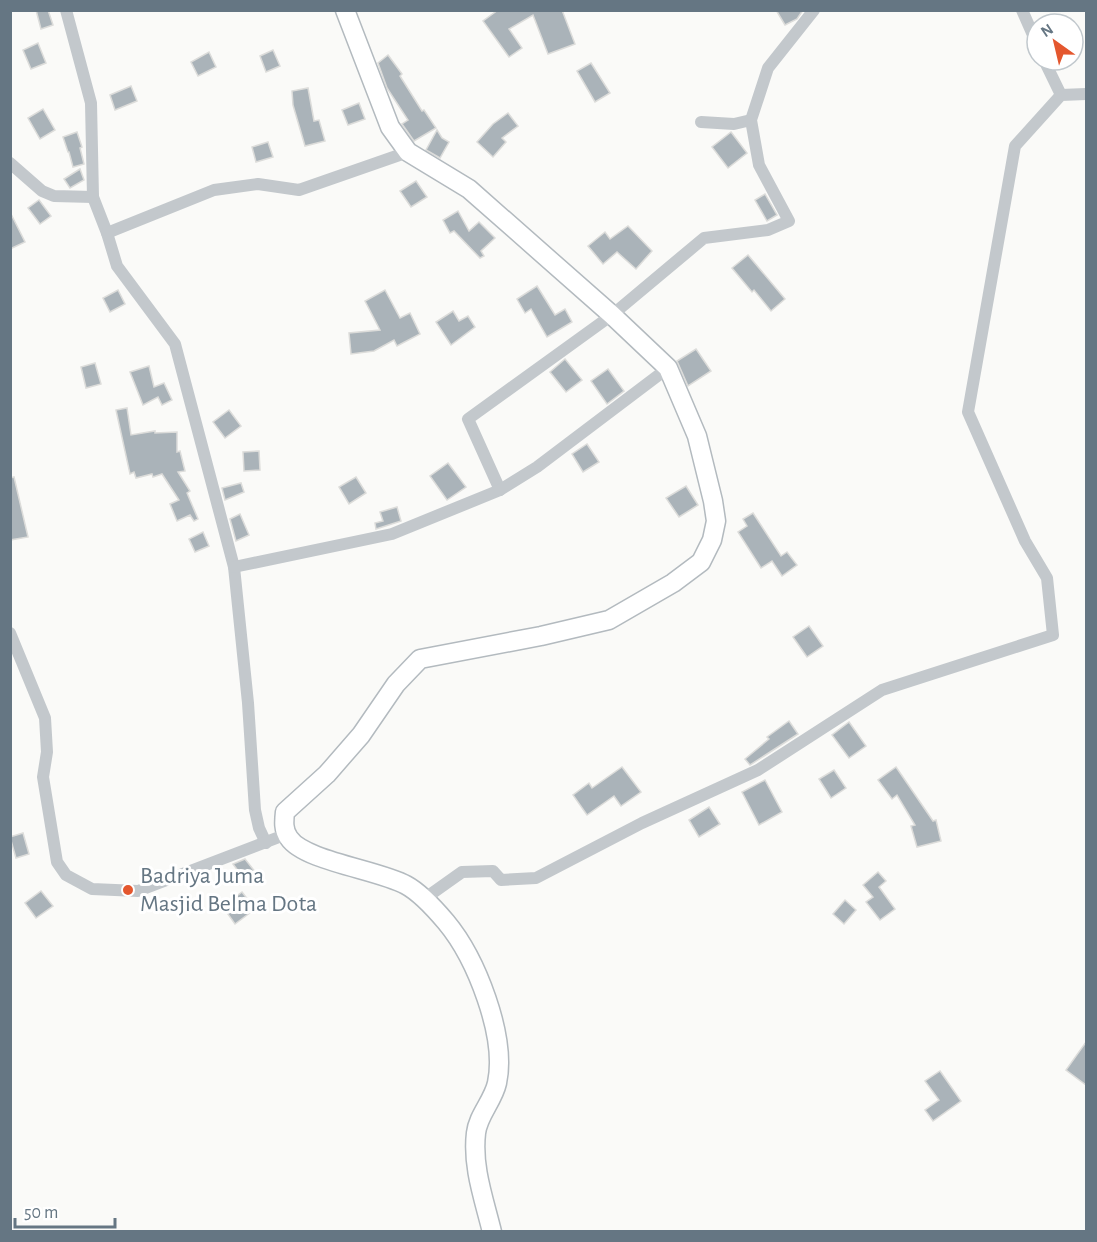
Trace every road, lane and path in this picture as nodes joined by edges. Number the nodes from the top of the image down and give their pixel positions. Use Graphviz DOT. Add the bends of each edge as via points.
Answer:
graph roads {
  1 [pos="66,10"];
  2 [pos="345,10"];
  3 [pos="814,10"];
  4 [pos="1050,72"];
  5 [pos="1086,94"];
  6 [pos="1061,95"];
  7 [pos="751,120"];
  8 [pos="701,122"];
  9 [pos="408,152"];
  10 [pos="10,163"];
  11 [pos="93,197"];
  12 [pos="107,232"];
  13 [pos="612,315"];
  14 [pos="668,368"];
  15 [pos="500,490"];
  16 [pos="234,567"];
  17 [pos="10,633"];
  18 [pos="287,834"];
  19 [pos="266,843"];
  20 [pos="424,899"];
  21 [pos="492,1232"];
  1 -- 11 [label="street" via="92,103"];
  2 -- 9 [label="main road" via="390,127"];
  3 -- 7 [label="street" via="768,68"];
  4 -- 6 [label="street"];
  5 -- 6 [label="street"];
  6 -- 20 [label="street" via="1015,146 968,412 1025,541 1047,578 1053,635 882,690 758,770 536,878 501,879 493,871 462,872"];
  7 -- 8 [label="street"];
  7 -- 13 [label="street" via="759,165 789,221 768,230 704,238"];
  9 -- 12 [label="street" via="299,190 258,184 214,190"];
  9 -- 13 [label="main road" via="470,189"];
  10 -- 11 [label="street" via="42,191 54,196"];
  11 -- 12 [label="street"];
  12 -- 16 [label="street" via="117,266 175,344"];
  13 -- 14 [label="main road"];
  13 -- 15 [label="street" via="468,419"];
  14 -- 15 [label="street" via="537,467"];
  14 -- 18 [label="main road" via="697,436 713,501 716,521 701,562 609,620 420,659 396,684 362,735 285,812"];
  15 -- 16 [label="street" via="392,534"];
  16 -- 19 [label="street" via="255,810"];
  17 -- 19 [label="street" via="45,718 47,752 43,777 57,861 66,875 92,889 138,891"];
  18 -- 19 [label="street"];
  18 -- 20 [label="main road" via="305,852 406,885"];
  20 -- 21 [label="main road" via="447,923 470,959 494,1019 500,1067 496,1087 476,1132 475,1162"];
}
